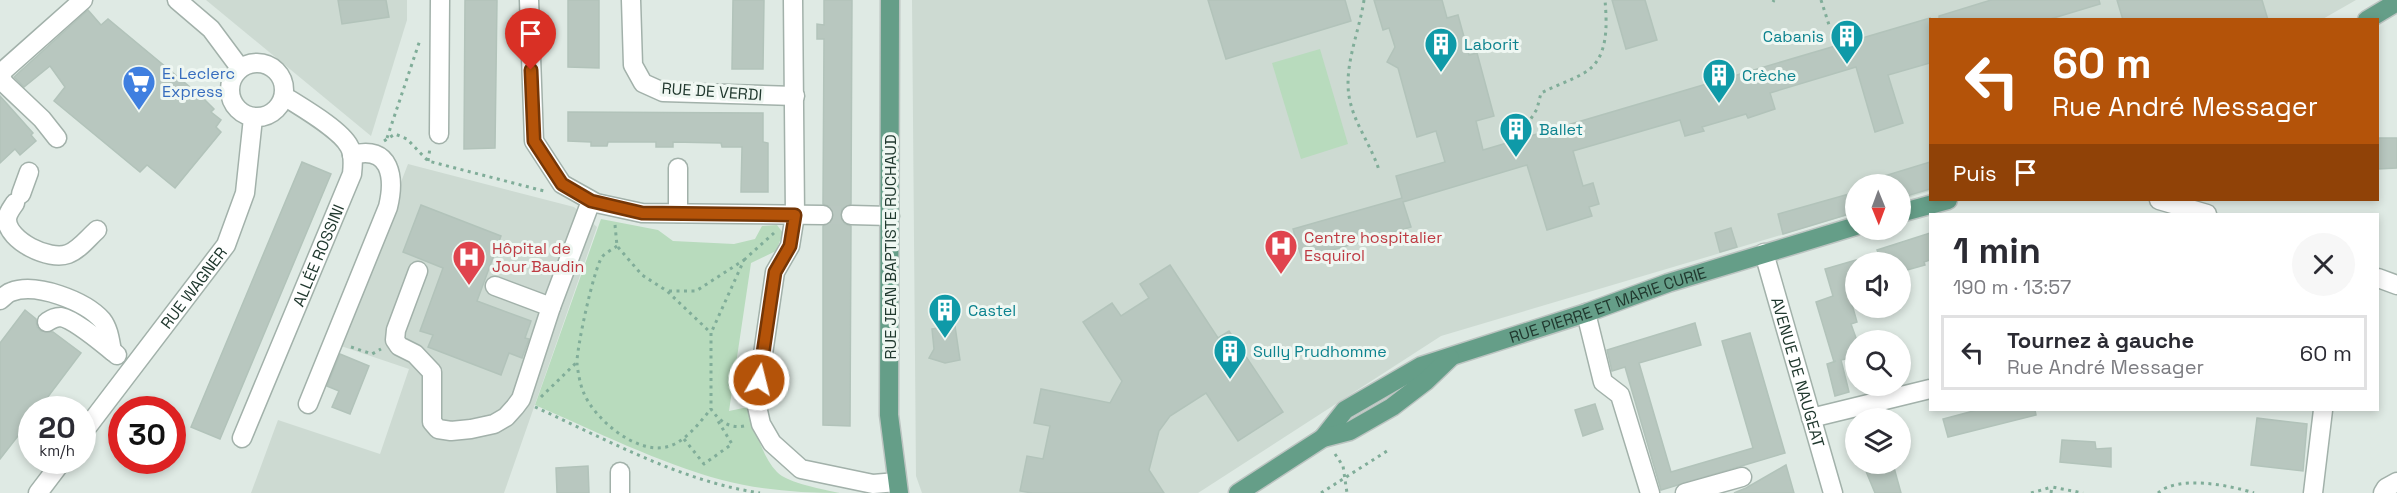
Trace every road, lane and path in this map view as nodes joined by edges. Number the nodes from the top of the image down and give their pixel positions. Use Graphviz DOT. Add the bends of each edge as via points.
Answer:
graph roads {
  1 [pos="83,0"];
  2 [pos="177,0"];
  3 [pos="440,0"];
  4 [pos="529,0"];
  5 [pos="631,0"];
  6 [pos="793,0"];
  7 [pos="890,0"];
  8 [pos="1364,0"];
  9 [pos="1605,0"];
  10 [pos="1821,0"];
  11 [pos="2397,2"];
  12 [pos="2370,18"];
  13 [pos="1830,28"];
  14 [pos="421,38"];
  15 [pos="240,68"];
  16 [pos="284,96"];
  17 [pos="795,96"];
  18 [pos="252,118"];
  19 [pos="1527,125"];
  20 [pos="439,134"];
  21 [pos="57,138"];
  22 [pos="387,138"];
  23 [pos="373,153"];
  24 [pos="352,155"];
  25 [pos="678,168"];
  26 [pos="1379,170"];
  27 [pos="29,172"];
  28 [pos="562,184"];
  29 [pos="591,201"];
  30 [pos="1944,201"];
  31 [pos="2162,201"];
  32 [pos="2195,201"];
  33 [pos="614,208"];
  34 [pos="1911,210"];
  35 [pos="678,213"];
  36 [pos="2204,213"];
  37 [pos="2218,213"];
  38 [pos="795,215"];
  39 [pos="823,215"];
  40 [pos="851,215"];
  41 [pos="890,216"];
  42 [pos="1845,229"];
  43 [pos="97,230"];
  44 [pos="617,246"];
  45 [pos="1764,253"];
  46 [pos="744,260"];
  47 [pos="418,271"];
  48 [pos="2379,279"];
  49 [pos="2397,285"];
  50 [pos="495,286"];
  51 [pos="667,291"];
  52 [pos="0,300"];
  53 [pos="551,307"];
  54 [pos="1586,313"];
  55 [pos="47,322"];
  56 [pos="711,333"];
  57 [pos="395,340"];
  58 [pos="334,341"];
  59 [pos="112,351"];
  60 [pos="133,368"];
  61 [pos="1929,389"];
  62 [pos="521,399"];
  63 [pos="308,404"];
  64 [pos="711,409"];
  65 [pos="2323,411"];
  66 [pos="96,416"];
  67 [pos="1811,418"];
  68 [pos="717,419"];
  69 [pos="761,424"];
  70 [pos="242,438"];
  71 [pos="1323,438"];
  72 [pos="684,439"];
  73 [pos="1387,451"];
  74 [pos="620,472"];
  75 [pos="52,474"];
  76 [pos="1743,477"];
  77 [pos="1345,478"];
  78 [pos="2397,482"];
  79 [pos="2052,487"];
  80 [pos="898,488"];
  81 [pos="38,493"];
  82 [pos="620,493"];
  83 [pos="760,493"];
  84 [pos="1238,493"];
  85 [pos="1321,493"];
  86 [pos="1347,493"];
  87 [pos="1650,493"];
  88 [pos="1684,493"];
  89 [pos="1833,493"];
  90 [pos="2031,493"];
  91 [pos="2051,493"];
  92 [pos="2084,493"];
  93 [pos="2158,493"];
  94 [pos="2254,493"];
  95 [pos="2313,493"];
  96 [pos="2383,493"];
  1 -- 21 [label="street" via="1,76"];
  2 -- 15 [label="street" via="211,28"];
  3 -- 20 [label="street"];
  4 -- 28 [label="street" via="534,141"];
  5 -- 17 [label="street, RUE DE VERDI" via="633,65 643,83 663,92"];
  6 -- 17 [label="street"];
  7 -- 41 [label="main road, RUE JEAN BAPTISTE RUCHAUD"];
  8 -- 26 [label="path" via="1347,84 1351,107"];
  9 -- 19 [label="path" via="1602,54 1585,72 1541,93 1538,109"];
  10 -- 13 [label="path"];
  11 -- 12 [label="main road"];
  14 -- 22 [label="path"];
  15 -- 16 [label="street" via="258,62 276,70"];
  15 -- 18 [label="street" via="229,92 236,109"];
  16 -- 18 [label="street" via="269,115"];
  16 -- 24 [label="street" via="344,139"];
  17 -- 38 [label="street"];
  18 -- 60 [label="street, RUE WAGNER" via="245,193 225,245"];
  22 -- 23 [label="path"];
  22 -- 28 [label="path" via="395,134 406,139 428,161 547,191"];
  23 -- 24 [label="street"];
  23 -- 58 [label="street" via="389,168 392,192"];
  24 -- 70 [label="street, ALLÉE ROSSINI" via="352,174"];
  25 -- 35 [label="street"];
  27 -- 43 [label="street" via="7,220 19,240 50,255 67,255"];
  28 -- 29 [label="street"];
  29 -- 33 [label="street"];
  29 -- 53 [label="street"];
  30 -- 34 [label="main road"];
  31 -- 36 [label="street"];
  32 -- 37 [label="street"];
  33 -- 35 [label="street"];
  33 -- 44 [label="path"];
  35 -- 38 [label="street"];
  38 -- 39 [label="street"];
  38 -- 46 [label="path"];
  38 -- 69 [label="street" via="790,246 775,272 756,402"];
  40 -- 41 [label="street"];
  41 -- 80 [label="main road, RUE JEAN BAPTISTE RUCHAUD" via="889,415"];
  42 -- 45 [label="main road, RUE PIERRE ET MARIE CURIE"];
  44 -- 51 [label="path" via="642,275"];
  44 -- 72 [label="path" via="602,257 591,284 577,362 583,391 596,414 610,428 632,440 654,448"];
  45 -- 54 [label="main road, RUE PIERRE ET MARIE CURIE"];
  45 -- 67 [label="street, AVENUE DE NAUGEAT"];
  46 -- 51 [label="path" via="696,291"];
  46 -- 56 [label="path"];
  47 -- 57 [label="street"];
  48 -- 49 [label="street"];
  50 -- 53 [label="street"];
  51 -- 56 [label="path"];
  52 -- 59 [label="street" via="11,292 29,289 77,302 103,321"];
  53 -- 62 [label="street"];
  54 -- 71 [label="main road, RUE PIERRE ET MARIE CURIE" via="1450,358 1392,407 1350,431"];
  54 -- 87 [label="street" via="1603,382 1620,395"];
  55 -- 59 [label="street" via="61,317 71,321"];
  56 -- 64 [label="path"];
  57 -- 58 [label="path" via="372,354"];
  57 -- 62 [label="street" via="432,372 430,414 438,429 451,431 494,424 506,417"];
  58 -- 63 [label="street"];
  59 -- 60 [label="street"];
  60 -- 66 [label="street, RUE WAGNER"];
  61 -- 67 [label="street"];
  62 -- 83 [label="path" via="667,468"];
  64 -- 68 [label="path"];
  64 -- 72 [label="path"];
  65 -- 95 [label="street"];
  67 -- 89 [label="street, AVENUE DE NAUGEAT"];
  68 -- 69 [label="path" via="736,428"];
  68 -- 72 [label="path" via="732,444 704,464"];
  69 -- 80 [label="street" via="772,443 801,469"];
  71 -- 77 [label="path" via="1343,466"];
  71 -- 84 [label="main road, RUE PIERRE ET MARIE CURIE"];
  73 -- 77 [label="path"];
  74 -- 82 [label="street"];
  75 -- 81 [label="street"];
  76 -- 88 [label="street"];
  77 -- 85 [label="path"];
  77 -- 86 [label="path"];
  78 -- 96 [label="street"];
  79 -- 90 [label="path"];
  79 -- 91 [label="path"];
  79 -- 92 [label="path"];
  93 -- 94 [label="path" via="2184,482"];
}
